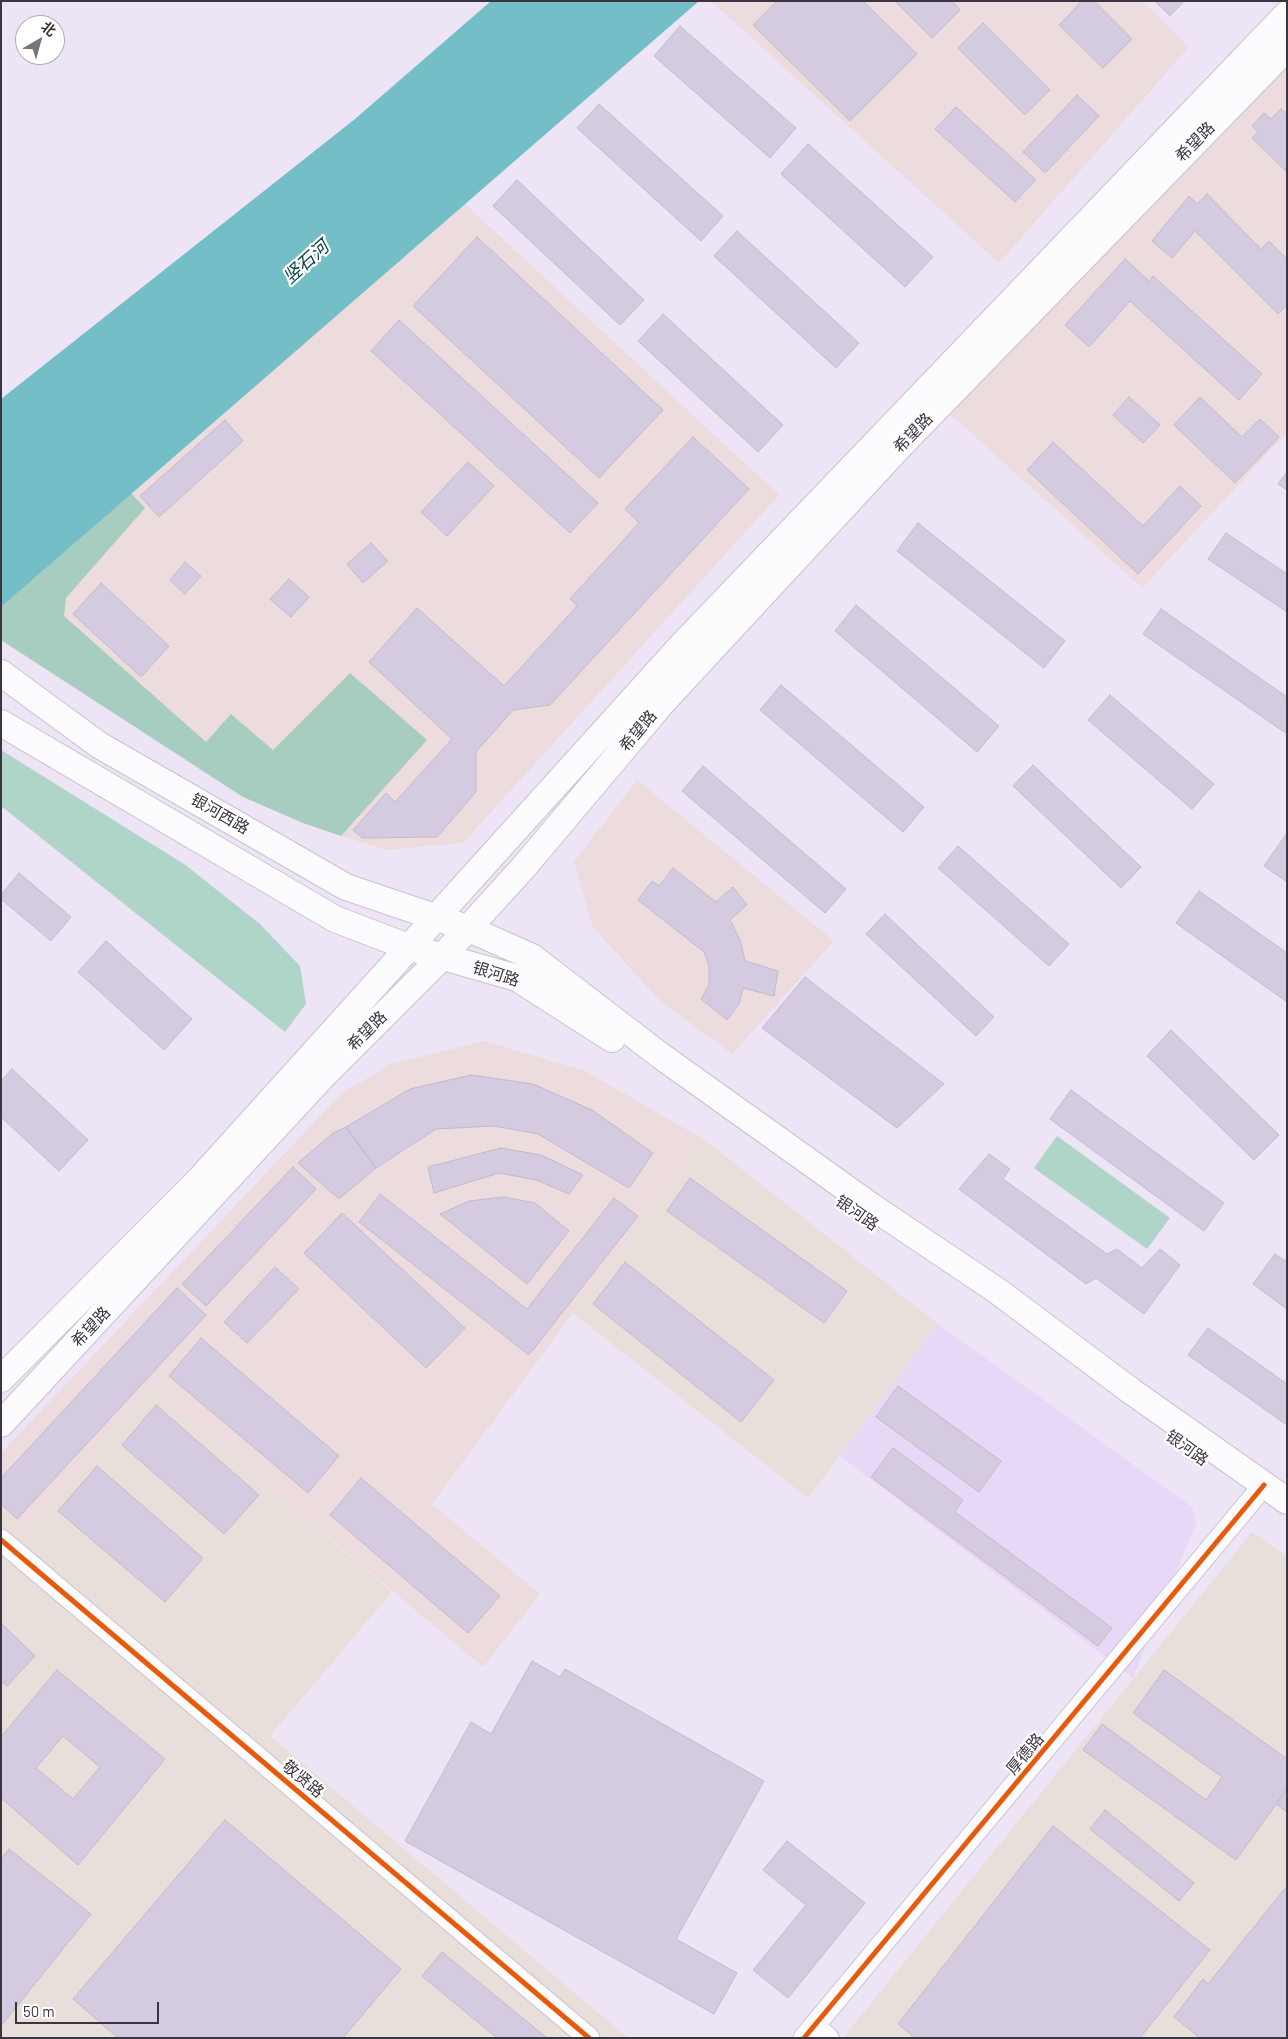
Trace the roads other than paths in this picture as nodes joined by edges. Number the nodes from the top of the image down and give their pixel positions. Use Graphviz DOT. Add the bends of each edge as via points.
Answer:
graph roads {
  1 [pos="1287,14"];
  2 [pos="1287,48"];
  3 [pos="9,678"];
  4 [pos="1,723"];
  5 [pos="436,919"];
  6 [pos="467,928"];
  7 [pos="408,947"];
  8 [pos="442,957"];
  9 [pos="1,1379"];
  10 [pos="1,1424"];
  11 [pos="1259,1491"];
  12 [pos="1287,1501"];
  13 [pos="1287,1519"];
  14 [pos="1,1540"];
  15 [pos="815,2034"];
  16 [pos="589,2038"];
  1 -- 5 [label="main road, 希望路" via="683,644"];
  2 -- 6 [label="main road, 希望路" via="901,445 662,702 523,868"];
  3 -- 5 [label="main road, 银河西路" via="99,745 346,887"];
  4 -- 7 [label="main road, 银河西路" via="335,919"];
  5 -- 6 [label="main road, 银河路"];
  5 -- 7 [label="main road, 希望路"];
  6 -- 8 [label="main road, 希望路"];
  6 -- 11 [label="main road, 银河路" via="532,957 661,1056 871,1206 999,1292"];
  7 -- 8 [label="main road, 银河路"];
  7 -- 9 [label="main road, 希望路" via="200,1179"];
  8 -- 10 [label="main road, 希望路" via="323,1076"];
  8 -- 11 [label="main road, 银河路" via="517,978 587,1022"];
  11 -- 12 [label="main road, 银河路"];
  11 -- 13 [label="main road, 银河路"];
  11 -- 15 [label="street, 厚德路"];
  14 -- 16 [label="street, 敬贤路"];
}
